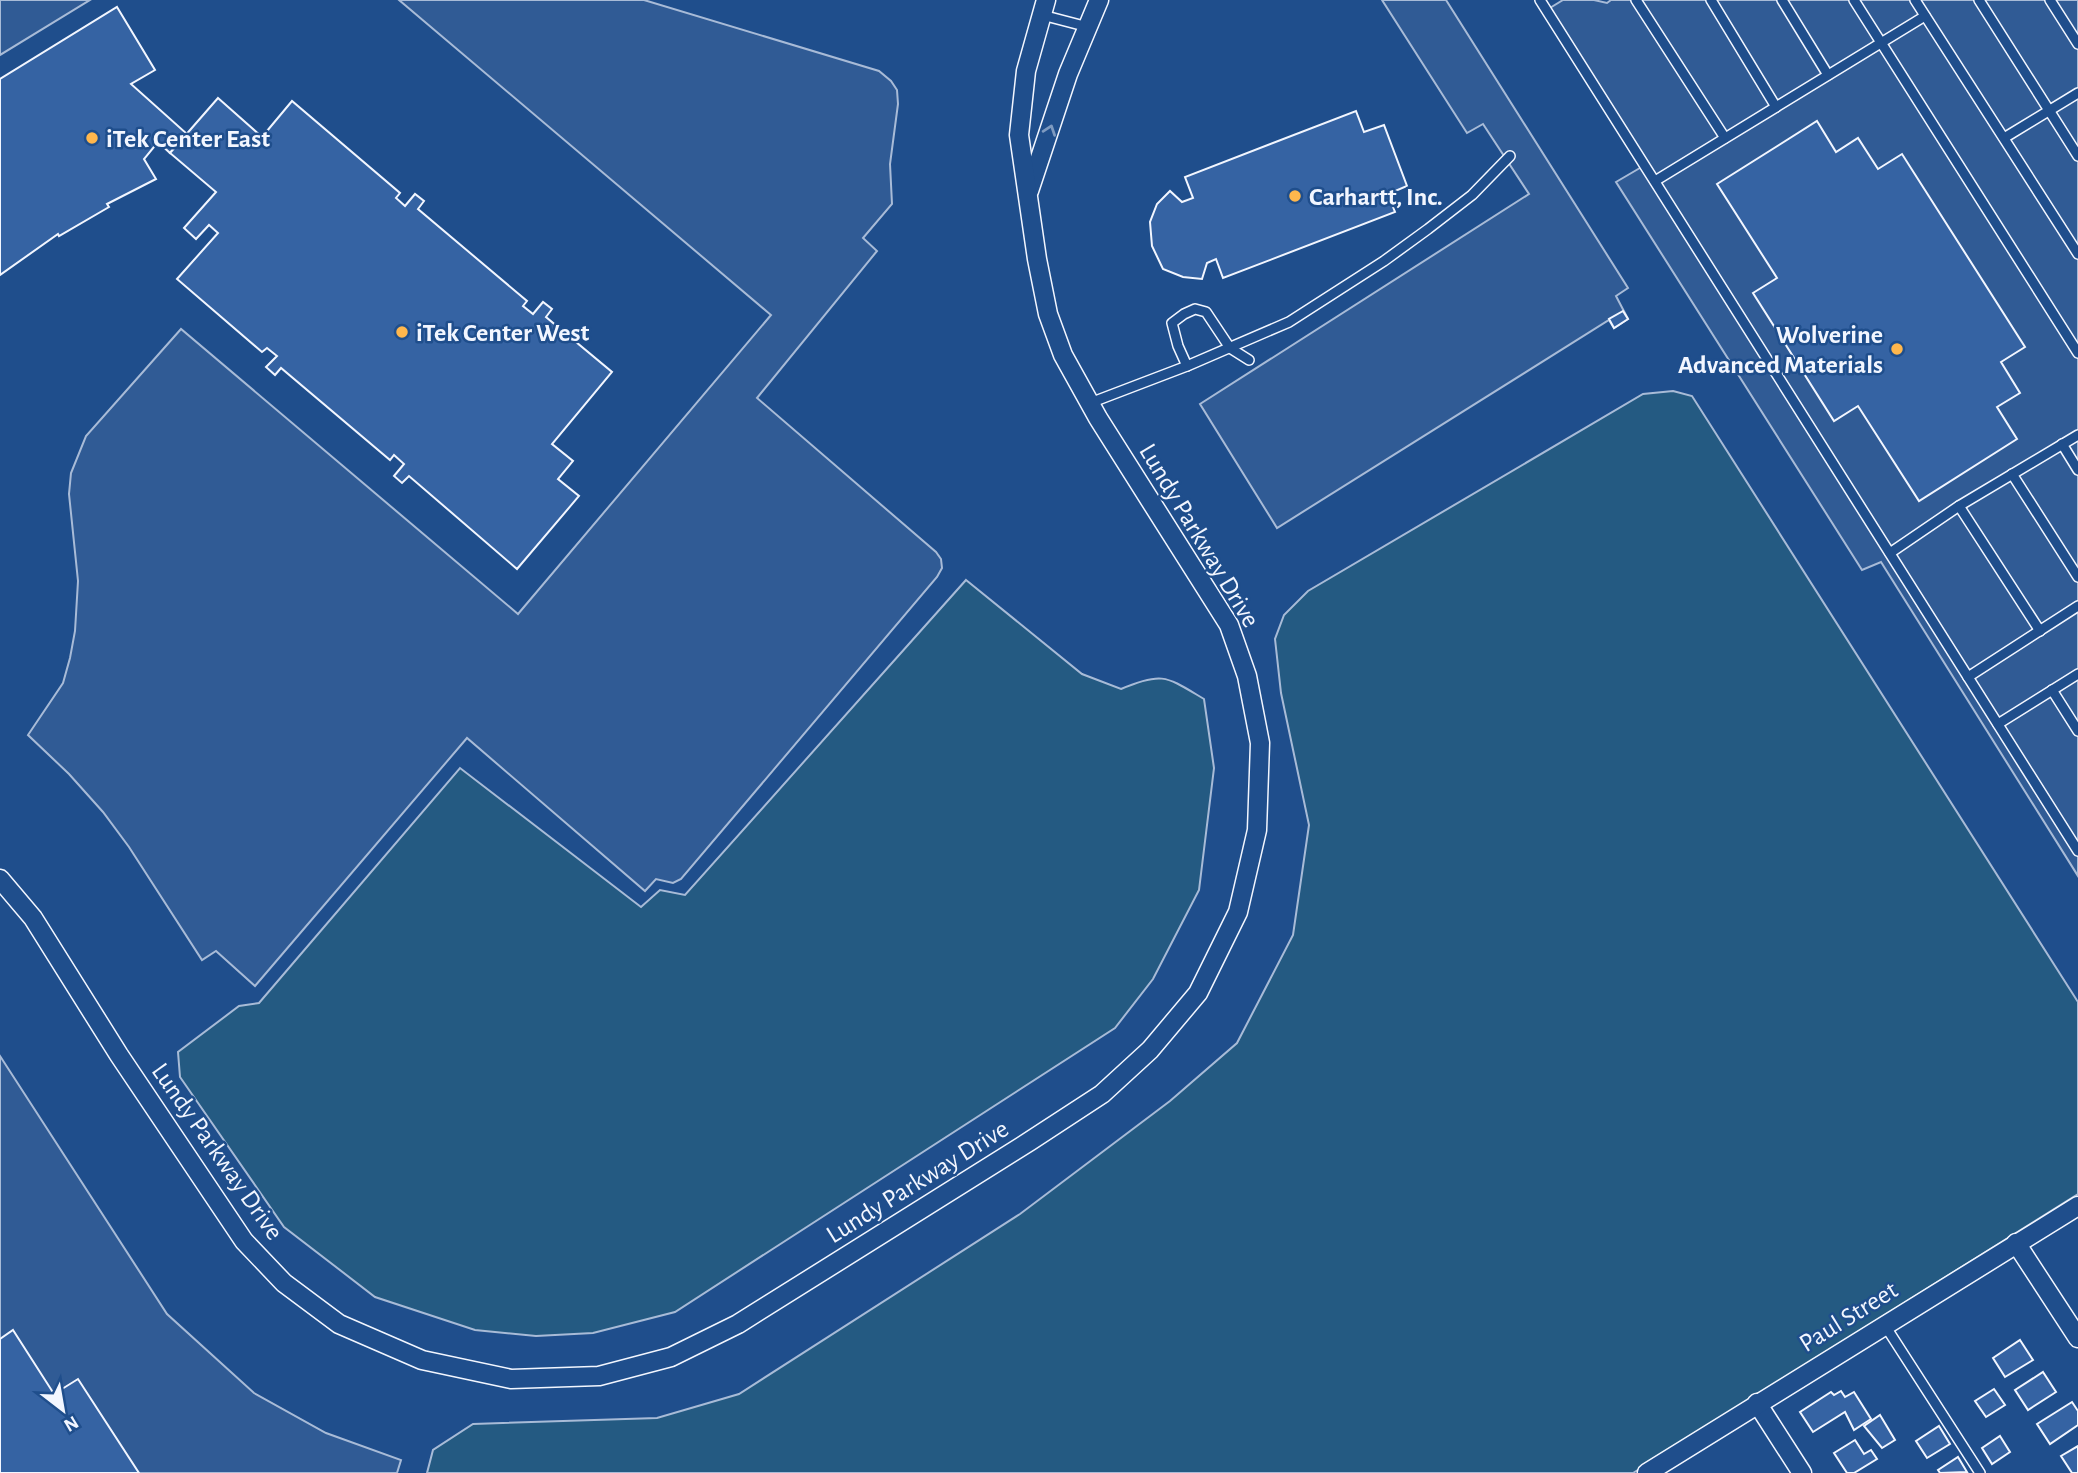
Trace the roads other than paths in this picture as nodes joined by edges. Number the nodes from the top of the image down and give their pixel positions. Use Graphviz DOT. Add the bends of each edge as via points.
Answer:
graph roads {
  1 [pos="1099,0"];
  2 [pos="1540,0"];
  3 [pos="1636,0"];
  4 [pos="1710,0"];
  5 [pos="1782,0"];
  6 [pos="1854,0"];
  7 [pos="1915,0"];
  8 [pos="1979,0"];
  9 [pos="2050,0"];
  10 [pos="1044,7"];
  11 [pos="1925,16"];
  12 [pos="1088,27"];
  13 [pos="1881,43"];
  14 [pos="2078,44"];
  15 [pos="1828,75"];
  16 [pos="2078,93"];
  17 [pos="1776,107"];
  18 [pos="2049,111"];
  19 [pos="1726,138"];
  20 [pos="2004,138"];
  21 [pos="1510,156"];
  22 [pos="2078,156"];
  23 [pos="1655,181"];
  24 [pos="1028,194"];
  25 [pos="2078,254"];
  26 [pos="1230,348"];
  27 [pos="2078,353"];
  28 [pos="1249,360"];
  29 [pos="1187,366"];
  30 [pos="1090,403"];
  31 [pos="2078,435"];
  32 [pos="2062,444"];
  33 [pos="2078,470"];
  34 [pos="2012,474"];
  35 [pos="1959,506"];
  36 [pos="1890,553"];
  37 [pos="2078,577"];
  38 [pos="2078,607"];
  39 [pos="2040,631"];
  40 [pos="2078,674"];
  41 [pos="1968,677"];
  42 [pos="2052,690"];
  43 [pos="1998,724"];
  44 [pos="2078,731"];
  45 [pos="2078,851"];
  46 [pos="0,879"];
  47 [pos="2078,1206"];
  48 [pos="2016,1243"];
  49 [pos="1885,1324"];
  50 [pos="2078,1338"];
  51 [pos="1758,1403"];
  52 [pos="1647,1473"];
  53 [pos="1802,1473"];
  54 [pos="1980,1473"];
  1 -- 12 [label="street, Lundy Parkway Drive"];
  2 -- 23 [label="lane"];
  3 -- 19 [label="lane"];
  4 -- 17 [label="lane"];
  5 -- 15 [label="lane"];
  6 -- 13 [label="lane"];
  7 -- 11 [label="lane"];
  8 -- 18 [label="lane"];
  9 -- 14 [label="lane"];
  10 -- 12 [label="lane"];
  10 -- 24 [label="street, Lundy Parkway Drive" via="1026,71 1019,135"];
  11 -- 13 [label="lane"];
  11 -- 20 [label="lane"];
  24 -- 12 [label="street, Lundy Parkway Drive, one-way"];
  13 -- 15 [label="lane"];
  13 -- 27 [label="lane"];
  15 -- 17 [label="lane"];
  16 -- 18 [label="lane"];
  17 -- 19 [label="lane"];
  18 -- 20 [label="lane"];
  18 -- 22 [label="lane"];
  19 -- 23 [label="lane"];
  20 -- 25 [label="lane"];
  21 -- 26 [label="lane" via="1472,195 1384,261 1289,321"];
  23 -- 36 [label="lane"];
  24 -- 30 [label="street, Lundy Parkway Drive" via="1048,314 1063,355"];
  26 -- 28 [label="lane"];
  26 -- 29 [label="lane"];
  26 -- 29 [label="lane" via="1206,312 1195,309 1172,323"];
  29 -- 30 [label="lane"];
  30 -- 46 [label="street, Lundy Parkway Drive" via="1229,625 1247,676 1260,743 1257,830 1238,912 1198,993 1150,1050 1102,1094 738,1324 671,1357 599,1376 511,1379 422,1360 339,1324 284,1283 244,1241 33,918"];
  31 -- 32 [label="lane"];
  32 -- 33 [label="lane"];
  32 -- 34 [label="lane"];
  34 -- 35 [label="lane"];
  34 -- 37 [label="lane"];
  35 -- 36 [label="lane"];
  35 -- 39 [label="lane"];
  36 -- 41 [label="lane"];
  38 -- 39 [label="lane"];
  39 -- 41 [label="lane"];
  40 -- 42 [label="lane"];
  41 -- 43 [label="lane"];
  42 -- 43 [label="lane"];
  42 -- 44 [label="lane"];
  43 -- 45 [label="lane"];
  47 -- 48 [label="street, Paul Street"];
  48 -- 49 [label="street, Paul Street"];
  48 -- 50 [label="street"];
  49 -- 51 [label="street, Paul Street"];
  49 -- 54 [label="lane"];
  51 -- 52 [label="street, Paul Street"];
  51 -- 53 [label="street"];
}
